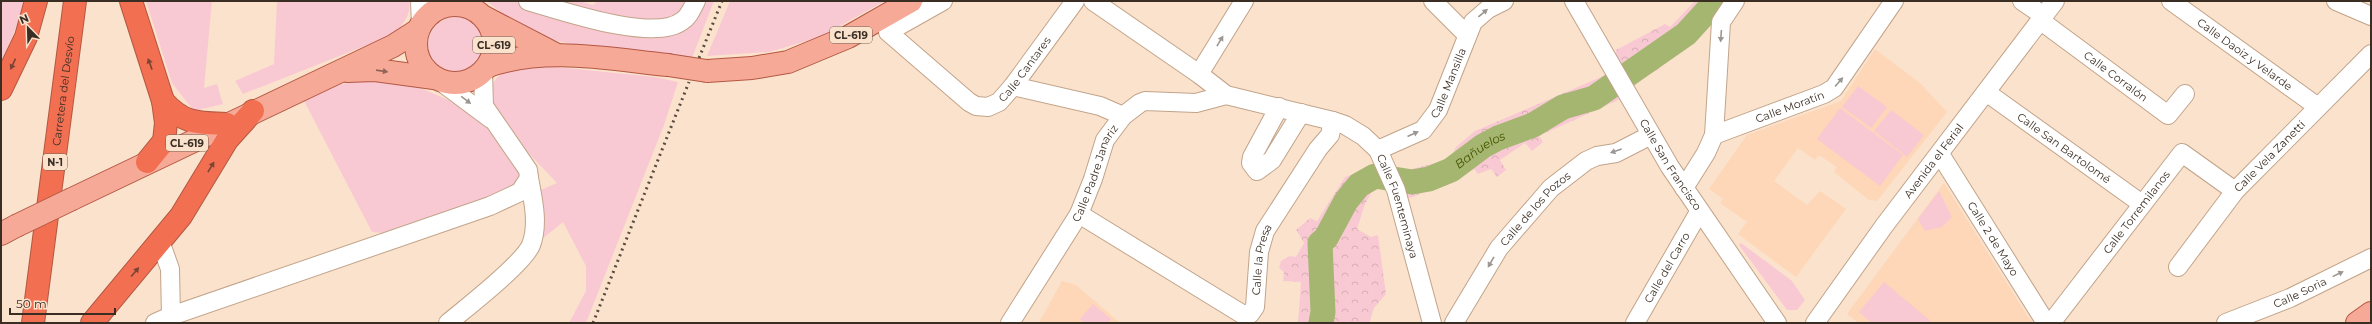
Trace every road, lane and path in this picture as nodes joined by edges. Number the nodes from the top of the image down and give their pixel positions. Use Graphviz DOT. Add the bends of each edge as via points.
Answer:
graph roads {
  1 [pos="36,1"];
  2 [pos="75,1"];
  3 [pos="131,1"];
  4 [pos="420,1"];
  5 [pos="528,1"];
  6 [pos="696,1"];
  7 [pos="911,1"];
  8 [pos="943,1"];
  9 [pos="1075,1"];
  10 [pos="1093,1"];
  11 [pos="1244,1"];
  12 [pos="1433,1"];
  13 [pos="1504,1"];
  14 [pos="1574,1"];
  15 [pos="1735,1"];
  16 [pos="1894,1"];
  17 [pos="2022,1"];
  18 [pos="2055,1"];
  19 [pos="2171,1"];
  20 [pos="2336,1"];
  21 [pos="450,3"];
  22 [pos="2371,16"];
  23 [pos="484,17"];
  24 [pos="2042,18"];
  25 [pos="420,28"];
  26 [pos="1467,35"];
  27 [pos="555,54"];
  28 [pos="2371,54"];
  29 [pos="486,69"];
  30 [pos="1199,74"];
  31 [pos="330,75"];
  32 [pos="437,80"];
  33 [pos="1013,86"];
  34 [pos="1,90"];
  35 [pos="1986,92"];
  36 [pos="2185,94"];
  37 [pos="1226,95"];
  38 [pos="163,101"];
  39 [pos="1279,107"];
  40 [pos="2318,107"];
  41 [pos="253,111"];
  42 [pos="1301,113"];
  43 [pos="1123,116"];
  44 [pos="492,120"];
  45 [pos="1333,121"];
  46 [pos="227,124"];
  47 [pos="1651,135"];
  48 [pos="1714,135"];
  49 [pos="1378,150"];
  50 [pos="1940,154"];
  51 [pos="147,162"];
  52 [pos="529,178"];
  53 [pos="1684,188"];
  54 [pos="2235,191"];
  55 [pos="2142,204"];
  56 [pos="1699,212"];
  57 [pos="1078,214"];
  58 [pos="9,230"];
  59 [pos="160,241"];
  60 [pos="2371,258"];
  61 [pos="2178,267"];
  62 [pos="2371,313"];
  63 [pos="163,319"];
  64 [pos="33,323"];
  65 [pos="92,323"];
  66 [pos="448,323"];
  67 [pos="1010,323"];
  68 [pos="1432,323"];
  69 [pos="1454,323"];
  70 [pos="1635,323"];
  71 [pos="1777,323"];
  72 [pos="1815,323"];
  73 [pos="2046,323"];
  74 [pos="2051,323"];
  75 [pos="2226,323"];
  76 [pos="2357,323"];
  1 -- 34 [label="highway, one-way" via="26,36"];
  2 -- 64 [label="highway, Carretera del Desvío / N-1"];
  38 -- 3 [label="highway, one-way"];
  4 -- 25 [label="street"];
  5 -- 6 [label="street" via="619,26 662,28 682,22"];
  7 -- 27 [label="main road, CL-619, bridge" via="848,37 788,62 752,68 707,71"];
  8 -- 33 [label="street, Calle Cantares" via="888,32 976,106 988,107 999,102"];
  9 -- 33 [label="street, Calle Cantares"];
  10 -- 30 [label="street, Calle Fuenteminaya"];
  30 -- 11 [label="street, one-way"];
  12 -- 26 [label="street"];
  26 -- 13 [label="street, Calle Mansilla, one-way" via="1473,22 1488,9"];
  14 -- 47 [label="street, Calle San Francisco"];
  15 -- 48 [label="street, one-way" via="1722,22"];
  48 -- 16 [label="street, Calle Moratín, one-way" via="1834,88"];
  17 -- 24 [label="street"];
  18 -- 24 [label="street, Avenida el Ferial"];
  19 -- 40 [label="street, Calle Daoiz y Velarde"];
  20 -- 22 [label="street"];
  21 -- 23 [label="main road, CL-619" via="475,10"];
  21 -- 25 [label="main road, CL-619" via="433,12"];
  23 -- 27 [label="main road, CL-619"];
  23 -- 29 [label="main road, CL-619" via="495,40 494,54"];
  24 -- 35 [label="street, Avenida el Ferial"];
  24 -- 36 [label="street, Calle Corralón" via="2168,116"];
  25 -- 31 [label="main road, CL-619" via="393,46"];
  25 -- 32 [label="main road" via="416,40 418,57 426,71"];
  49 -- 26 [label="street, Calle Mansilla, one-way" via="1423,130 1438,110"];
  27 -- 29 [label="main road, CL-619" via="522,57"];
  28 -- 40 [label="street, Calle Vela Zanetti"];
  29 -- 32 [label="main road, CL-619" via="474,79 463,83 452,84"];
  29 -- 44 [label="street" via="484,106"];
  30 -- 37 [label="street, Calle Fuenteminaya"];
  31 -- 32 [label="main road, CL-619, one-way" via="355,70 375,70"];
  31 -- 41 [label="main road, CL-619"];
  32 -- 44 [label="street, one-way"];
  33 -- 43 [label="street" via="1100,106"];
  35 -- 50 [label="street, Avenida el Ferial"];
  35 -- 55 [label="street, Calle San Bartolomé"];
  37 -- 39 [label="street, Calle Fuenteminaya"];
  37 -- 43 [label="street, Calle Padre Janariz" via="1196,103 1145,101"];
  38 -- 46 [label="highway" via="173,112 193,123"];
  38 -- 51 [label="highway" via="166,123 164,141"];
  39 -- 42 [label="street, Calle Fuenteminaya"];
  39 -- 42 [label="street" via="1252,157 1251,163 1257,171 1272,160"];
  40 -- 54 [label="street, Calle Vela Zanetti"];
  41 -- 46 [label="main road, CL-619"];
  59 -- 41 [label="highway, one-way" via="180,216 227,140"];
  42 -- 45 [label="street, Calle Fuenteminaya"];
  43 -- 57 [label="street, Calle Padre Janariz" via="1105,140 1093,179"];
  44 -- 52 [label="street" via="528,170"];
  45 -- 49 [label="street, Calle Fuenteminaya" via="1363,136"];
  45 -- 57 [label="street, Calle la Presa" via="1330,135 1265,230 1259,252 1255,307 1250,314 1242,314"];
  46 -- 51 [label="main road, CL-619"];
  47 -- 53 [label="street, Calle San Francisco"];
  47 -- 69 [label="street, Calle de los Pozos, one-way" via="1616,153 1586,161 1551,188 1499,248"];
  48 -- 53 [label="street"];
  49 -- 68 [label="street, Calle Fuenteminaya" via="1396,190"];
  50 -- 72 [label="street, Avenida el Ferial" via="1884,226"];
  50 -- 73 [label="street, Calle 2 de Mayo"];
  51 -- 58 [label="main road, CL-619, bridge"];
  52 -- 63 [label="street" via="520,192 490,206"];
  52 -- 66 [label="street" via="535,214 531,245 517,263"];
  53 -- 56 [label="street, Calle San Francisco"];
  54 -- 55 [label="street, Calle Torremilanos" via="2182,153"];
  54 -- 61 [label="street, Calle Vela Zanetti"];
  55 -- 74 [label="street, Calle Torremilanos"];
  56 -- 70 [label="street, Calle del Carro"];
  56 -- 71 [label="street, Calle San Francisco"];
  57 -- 67 [label="street, Calle Padre Janariz"];
  59 -- 63 [label="street" via="170,268"];
  65 -- 59 [label="highway, one-way"];
  75 -- 60 [label="street, Calle Soria, one-way" via="2290,298"];
  62 -- 76 [label="main road"];
}
